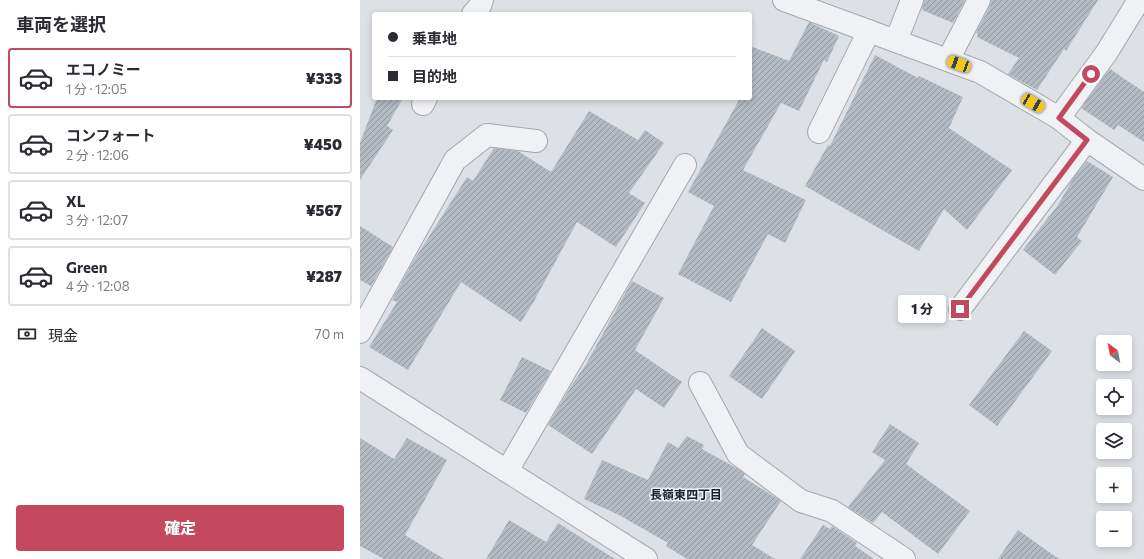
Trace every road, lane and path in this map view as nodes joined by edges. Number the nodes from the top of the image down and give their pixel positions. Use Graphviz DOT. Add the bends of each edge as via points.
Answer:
graph roads {
  1 [pos="482,0"];
  2 [pos="784,0"];
  3 [pos="912,0"];
  4 [pos="978,0"];
  5 [pos="1139,0"];
  6 [pos="475,12"];
  7 [pos="869,31"];
  8 [pos="896,41"];
  9 [pos="948,60"];
  10 [pos="1059,118"];
  11 [pos="818,132"];
  12 [pos="1087,140"];
  13 [pos="536,141"];
  14 [pos="685,165"];
  15 [pos="1144,179"];
  16 [pos="960,309"];
  17 [pos="360,332"];
  18 [pos="360,378"];
  19 [pos="700,383"];
  20 [pos="507,471"];
  21 [pos="646,559"];
  22 [pos="904,559"];
  1 -- 6 [label="street"];
  2 -- 7 [label="street"];
  3 -- 8 [label="street"];
  4 -- 9 [label="street"];
  5 -- 10 [label="street" via="1107,52"];
  7 -- 8 [label="street"];
  7 -- 11 [label="street"];
  8 -- 9 [label="street"];
  9 -- 10 [label="street" via="980,72"];
  10 -- 12 [label="street"];
  12 -- 15 [label="street"];
  12 -- 16 [label="street"];
  13 -- 17 [label="street" via="487,135 455,160"];
  14 -- 20 [label="street"];
  18 -- 20 [label="street"];
  19 -- 22 [label="street" via="738,454 801,501 832,511"];
  20 -- 21 [label="street"];
}
